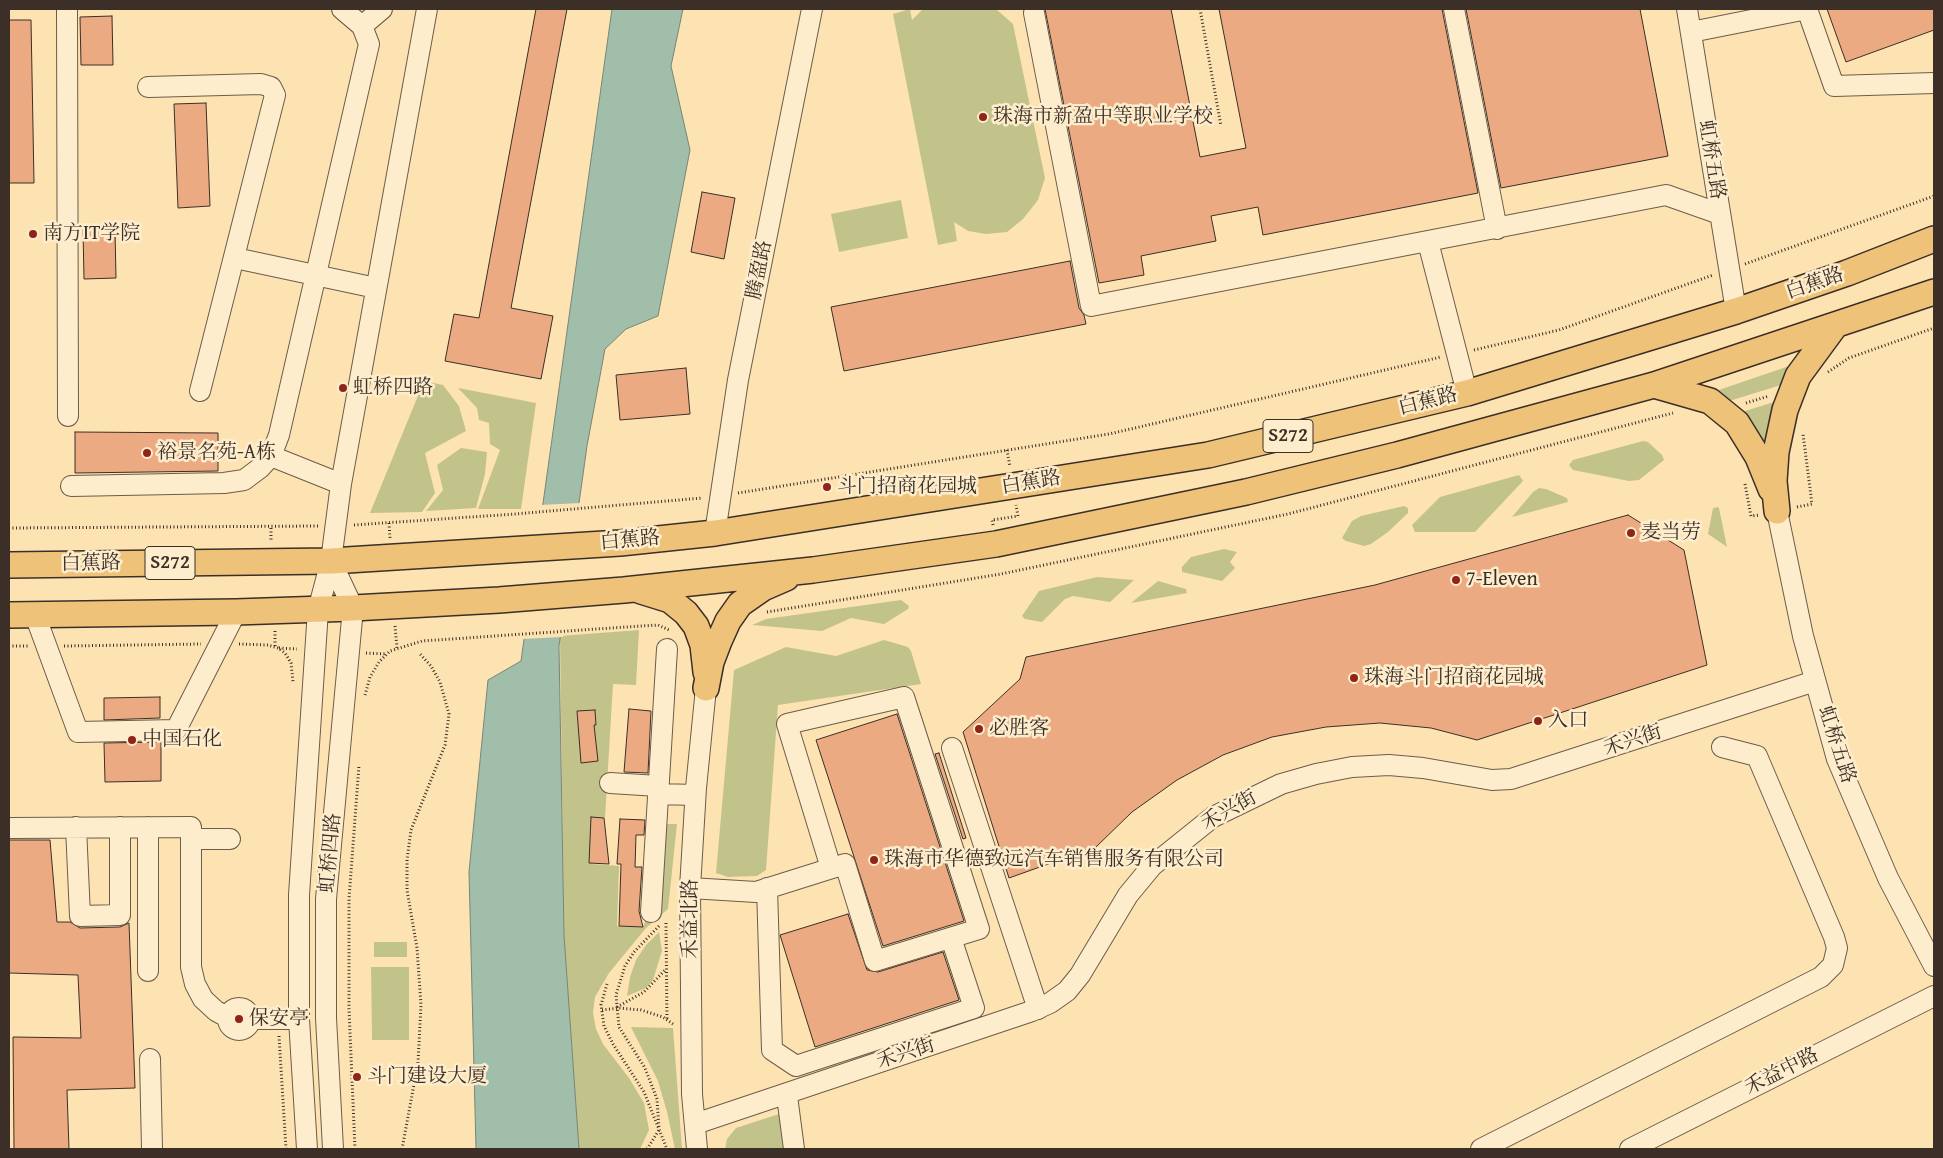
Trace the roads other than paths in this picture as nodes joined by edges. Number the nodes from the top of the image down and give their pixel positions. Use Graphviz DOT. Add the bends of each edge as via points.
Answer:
graph roads {
  1 [pos="67,9"];
  2 [pos="342,9"];
  3 [pos="382,9"];
  4 [pos="427,9"];
  5 [pos="812,9"];
  6 [pos="1454,9"];
  7 [pos="1687,9"];
  8 [pos="1807,9"];
  9 [pos="1034,13"];
  10 [pos="362,26"];
  11 [pos="1691,32"];
  12 [pos="1934,83"];
  13 [pos="148,87"];
  14 [pos="1720,214"];
  15 [pos="1496,229"];
  16 [pos="1934,239"];
  17 [pos="1428,242"];
  18 [pos="235,258"];
  19 [pos="316,276"];
  20 [pos="376,288"];
  21 [pos="1934,292"];
  22 [pos="1736,311"];
  23 [pos="1834,327"];
  24 [pos="1654,385"];
  25 [pos="200,391"];
  26 [pos="1467,393"];
  27 [pos="68,416"];
  28 [pos="271,456"];
  29 [pos="341,484"];
  30 [pos="71,486"];
  31 [pos="1777,511"];
  32 [pos="715,533"];
  33 [pos="331,561"];
  34 [pos="9,565"];
  35 [pos="813,570"];
  36 [pos="624,590"];
  37 [pos="353,608"];
  38 [pos="318,610"];
  39 [pos="236,612"];
  40 [pos="9,615"];
  41 [pos="35,615"];
  42 [pos="667,650"];
  43 [pos="1816,681"];
  44 [pos="706,688"];
  45 [pos="952,748"];
  46 [pos="1722,748"];
  47 [pos="610,783"];
  48 [pos="658,790"];
  49 [pos="695,795"];
  50 [pos="76,827"];
  51 [pos="120,827"];
  52 [pos="148,827"];
  53 [pos="9,828"];
  54 [pos="191,839"];
  55 [pos="230,839"];
  56 [pos="831,868"];
  57 [pos="690,888"];
  58 [pos="767,888"];
  59 [pos="658,919"];
  60 [pos="951,938"];
  61 [pos="1934,966"];
  62 [pos="148,971"];
  63 [pos="1934,996"];
  64 [pos="1038,1009"];
  65 [pos="298,1019"];
  66 [pos="150,1059"];
  67 [pos="787,1096"];
  68 [pos="695,1124"];
  69 [pos="152,1149"];
  70 [pos="307,1149"];
  71 [pos="333,1149"];
  72 [pos="697,1149"];
  73 [pos="794,1149"];
  74 [pos="1481,1149"];
  75 [pos="1630,1149"];
  1 -- 27 [label="street"];
  2 -- 10 [label="street"];
  3 -- 10 [label="street"];
  4 -- 20 [label="street, 虹桥四路"];
  5 -- 32 [label="street, 腾盈路" via="740,370"];
  6 -- 15 [label="street"];
  7 -- 11 [label="street, 虹桥五路"];
  8 -- 11 [label="street"];
  8 -- 12 [label="street" via="1834,86"];
  9 -- 17 [label="street" via="1091,306"];
  10 -- 19 [label="street" via="369,44"];
  11 -- 14 [label="street, 虹桥五路"];
  13 -- 18 [label="street" via="261,84 271,87 275,95"];
  14 -- 15 [label="street" via="1666,195"];
  14 -- 22 [label="street, 虹桥五路"];
  15 -- 17 [label="street"];
  16 -- 22 [label="main road, 白蕉路 / S272"];
  17 -- 26 [label="street"];
  18 -- 19 [label="street"];
  18 -- 25 [label="street"];
  19 -- 20 [label="street"];
  19 -- 28 [label="street" via="279,435"];
  20 -- 29 [label="street, 虹桥四路"];
  21 -- 23 [label="main road, S272"];
  22 -- 26 [label="main road, 白蕉路 / S272"];
  23 -- 24 [label="main road, S272"];
  23 -- 31 [label="main road" via="1802,370 1785,410 1776,452"];
  24 -- 31 [label="main road" via="1710,401 1737,423 1758,457"];
  24 -- 35 [label="main road, S272" via="1246,492 996,544"];
  26 -- 32 [label="main road, 白蕉路 / S272" via="1208,455"];
  28 -- 29 [label="street"];
  28 -- 30 [label="street" via="244,480"];
  29 -- 33 [label="street, 虹桥四路"];
  31 -- 43 [label="street, 虹桥五路" via="1803,636"];
  32 -- 33 [label="main road, 白蕉路 / S272" via="508,552"];
  33 -- 34 [label="main road, 白蕉路 / S272"];
  33 -- 37 [label="street"];
  33 -- 38 [label="street, 虹桥四路"];
  35 -- 36 [label="main road, S272"];
  35 -- 44 [label="main road" via="763,588 740,604 719,641"];
  36 -- 37 [label="main road, S272"];
  36 -- 44 [label="main road" via="655,594 670,600 686,613 696,626 703,645 707,665"];
  37 -- 38 [label="main road"];
  37 -- 71 [label="street, 虹桥四路" via="326,899 326,1018"];
  38 -- 39 [label="main road"];
  38 -- 65 [label="street, 虹桥四路" via="299,895"];
  39 -- 41 [label="main road"];
  39 -- 41 [label="street" via="176,730 78,732"];
  40 -- 41 [label="main road"];
  42 -- 48 [label="street"];
  43 -- 61 [label="street, 虹桥五路" via="1837,759 1888,878"];
  43 -- 64 [label="street, 禾兴街" via="1511,779 1492,780 1389,765 1352,767 1316,774 1264,792 1212,817 1152,866 1128,895 1080,975 1067,991"];
  44 -- 49 [label="street, 禾益北路"];
  45 -- 64 [label="street"];
  46 -- 74 [label="street" via="1757,756 1834,937 1837,948 1833,965 1821,977"];
  47 -- 48 [label="street"];
  48 -- 49 [label="street"];
  48 -- 59 [label="street"];
  49 -- 57 [label="street, 禾益北路"];
  50 -- 51 [label="street"];
  50 -- 51 [label="street" via="80,916 120,915"];
  50 -- 53 [label="street"];
  51 -- 52 [label="street"];
  52 -- 54 [label="street" via="191,827"];
  52 -- 62 [label="street"];
  54 -- 55 [label="street"];
  54 -- 65 [label="street" via="191,967 203,999 229,1018 233,1027 239,1030 248,1025 250,1019"];
  56 -- 58 [label="street"];
  56 -- 60 [label="street" via="844,864 875,961"];
  56 -- 60 [label="street" via="787,724 904,697 979,929"];
  57 -- 58 [label="street" via="756,892"];
  57 -- 68 [label="street, 禾益北路"];
  58 -- 60 [label="street" via="772,1050 796,1066 974,1008"];
  63 -- 75 [label="street, 禾益中路"];
  64 -- 68 [label="street, 禾兴街"];
  65 -- 70 [label="street, 虹桥四路"];
  66 -- 69 [label="street"];
  67 -- 73 [label="street"];
  68 -- 72 [label="street, 禾益北路"];
}
